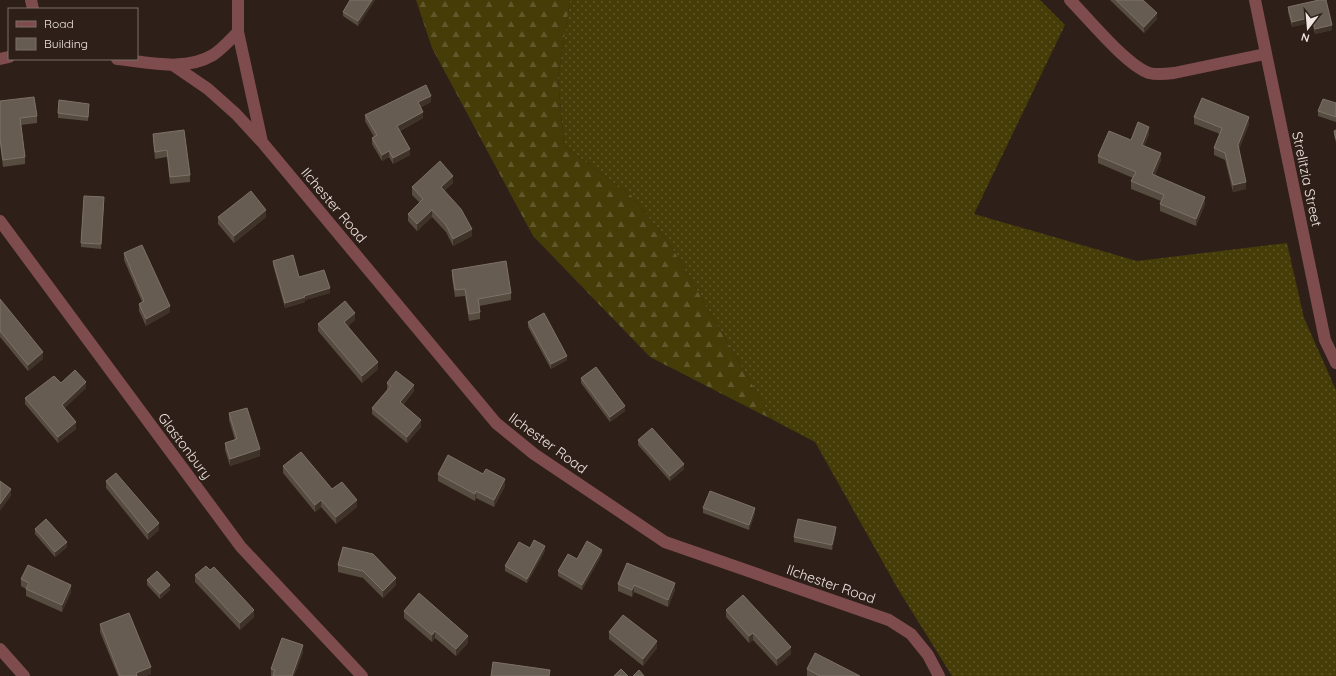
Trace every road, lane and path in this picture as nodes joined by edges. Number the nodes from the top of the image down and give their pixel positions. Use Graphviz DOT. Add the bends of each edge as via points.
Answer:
graph roads {
  1 [pos="238,0"];
  2 [pos="1070,0"];
  3 [pos="1255,0"];
  4 [pos="238,32"];
  5 [pos="1265,54"];
  6 [pos="126,60"];
  7 [pos="173,65"];
  8 [pos="262,142"];
  9 [pos="0,221"];
  10 [pos="1336,363"];
  11 [pos="0,649"];
  12 [pos="24,676"];
  13 [pos="362,676"];
  14 [pos="940,676"];
  1 -- 4 [label="street, Ilchester Road"];
  2 -- 5 [label="street" via="1135,66 1149,73 1174,73"];
  3 -- 5 [label="street, Strelitzia Street"];
  4 -- 7 [label="street" via="215,54 203,60"];
  4 -- 8 [label="street, Ilchester Road"];
  5 -- 10 [label="street, Strelitzia Street" via="1325,340"];
  6 -- 7 [label="street"];
  7 -- 8 [label="street" via="208,89"];
  8 -- 14 [label="street, Ilchester Road" via="496,423 534,454 665,542 889,620 911,634 928,655"];
  9 -- 13 [label="street, Glastonbury" via="241,547"];
  11 -- 12 [label="street"];
}
